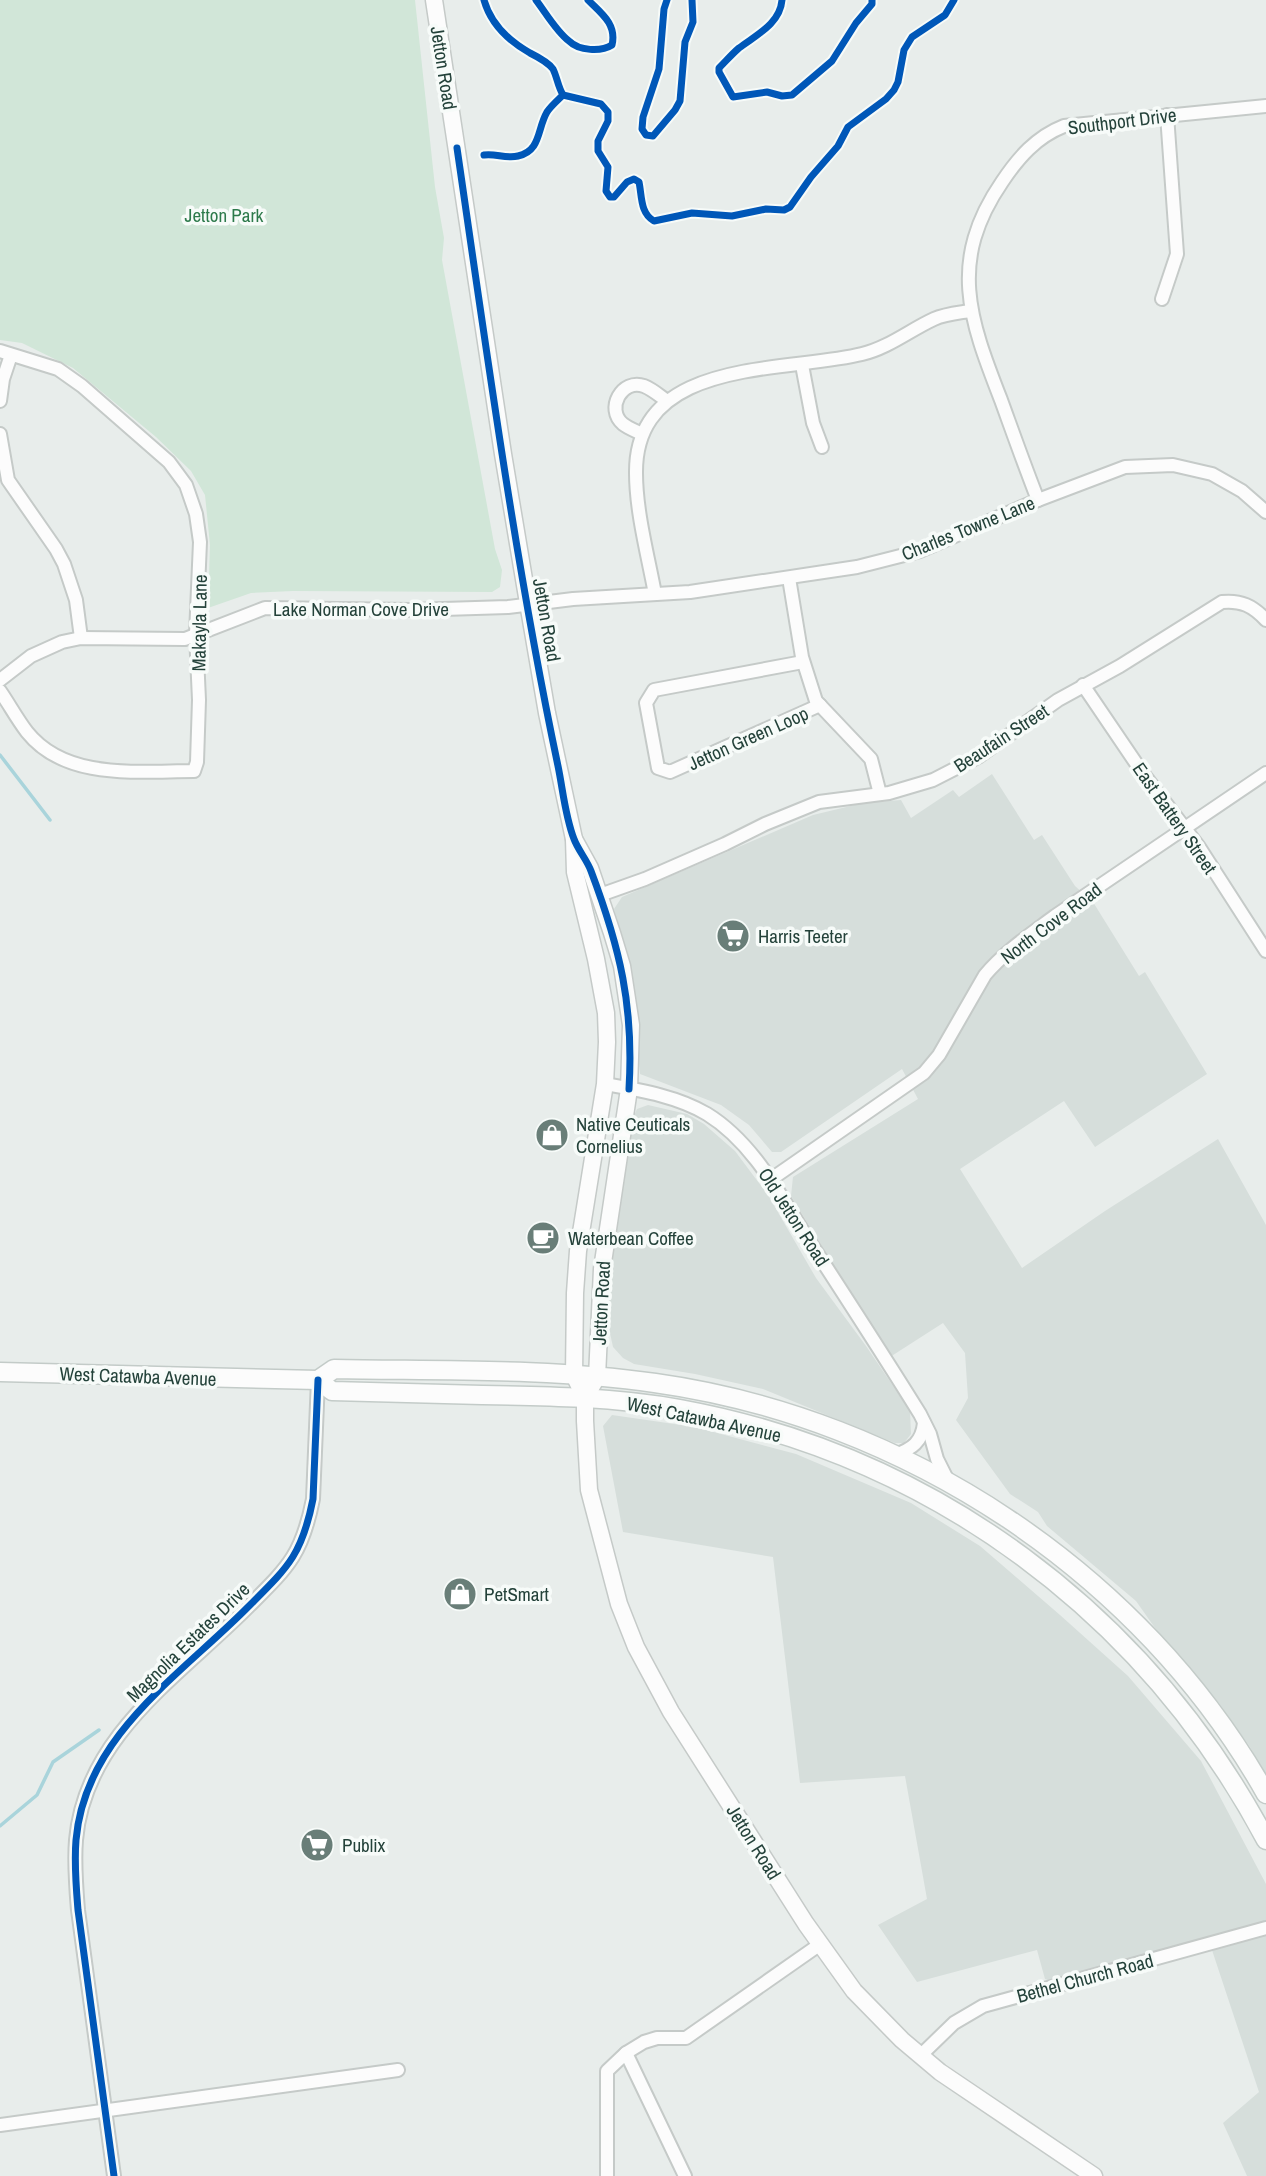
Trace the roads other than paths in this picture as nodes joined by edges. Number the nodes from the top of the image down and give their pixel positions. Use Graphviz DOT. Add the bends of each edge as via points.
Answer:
graph roads {
  1 [pos="434,0"];
  2 [pos="1266,106"];
  3 [pos="1167,115"];
  4 [pos="1162,299"];
  5 [pos="970,311"];
  6 [pos="6,353"];
  7 [pos="802,365"];
  8 [pos="0,401"];
  9 [pos="667,401"];
  10 [pos="0,434"];
  11 [pos="642,434"];
  12 [pos="822,447"];
  13 [pos="1038,500"];
  14 [pos="1266,512"];
  15 [pos="789,578"];
  16 [pos="655,594"];
  17 [pos="528,603"];
  18 [pos="1266,620"];
  19 [pos="196,634"];
  20 [pos="81,638"];
  21 [pos="803,662"];
  22 [pos="0,680"];
  23 [pos="1083,685"];
  24 [pos="0,691"];
  25 [pos="820,705"];
  26 [pos="1266,773"];
  27 [pos="880,794"];
  28 [pos="1185,828"];
  29 [pos="574,839"];
  30 [pos="600,895"];
  31 [pos="1266,951"];
  32 [pos="604,1084"];
  33 [pos="629,1088"];
  34 [pos="770,1180"];
  35 [pos="0,1372"];
  36 [pos="573,1375"];
  37 [pos="597,1377"];
  38 [pos="318,1380"];
  39 [pos="585,1398"];
  40 [pos="924,1423"];
  41 [pos="895,1455"];
  42 [pos="949,1483"];
  43 [pos="1013,1549"];
  44 [pos="1139,1628"];
  45 [pos="1266,1794"];
  46 [pos="1266,1840"];
  47 [pos="1266,1928"];
  48 [pos="819,1945"];
  49 [pos="626,2053"];
  50 [pos="920,2056"];
  51 [pos="398,2070"];
  52 [pos="106,2110"];
  53 [pos="0,2125"];
  54 [pos="114,2176"];
  55 [pos="607,2176"];
  56 [pos="685,2176"];
  57 [pos="1094,2176"];
  1 -- 17 [label="street, Jetton Road"];
  2 -- 3 [label="street, Southport Drive"];
  3 -- 4 [label="street" via="1178,243"];
  3 -- 5 [label="street, Southport Drive" via="1064,126 1026,151 994,194 978,226 969,264"];
  5 -- 7 [label="street" via="936,318 863,354"];
  5 -- 13 [label="street, Southport Drive"];
  6 -- 8 [label="street"];
  6 -- 19 [label="street, Makayla Lane" via="58,369 82,386 169,462 187,485 200,542"];
  7 -- 9 [label="street" via="716,377 691,385"];
  7 -- 12 [label="street"];
  9 -- 11 [label="street"];
  9 -- 11 [label="street" via="645,386 622,391 616,415 622,424"];
  10 -- 20 [label="street" via="8,480 56,548 66,571"];
  11 -- 16 [label="street" via="636,474"];
  13 -- 14 [label="street, Charles Towne Lane" via="1125,467 1173,465 1226,481"];
  13 -- 15 [label="street, Charles Towne Lane" via="920,551"];
  15 -- 16 [label="street, Charles Towne Lane"];
  15 -- 21 [label="street"];
  16 -- 17 [label="street, Charles Towne Lane"];
  17 -- 19 [label="street, Lake Norman Cove Drive" via="411,610 265,608"];
  17 -- 29 [label="street, Jetton Road"];
  18 -- 23 [label="street, Beaufain Street" via="1246,604 1222,602"];
  19 -- 20 [label="street, Lake Norman Cove Drive" via="185,639"];
  19 -- 24 [label="street, Makayla Lane" via="199,700 194,771 100,769 61,758 28,733"];
  20 -- 22 [label="street, Lake Norman Cove Drive" via="47,647"];
  21 -- 25 [label="street"];
  21 -- 25 [label="street, Jetton Green Loop" via="654,690 646,703 658,768 670,772"];
  23 -- 27 [label="street, Beaufain Street" via="978,757 933,780"];
  23 -- 28 [label="street, East Battery Street"];
  25 -- 27 [label="street" via="871,760"];
  26 -- 28 [label="street, North Cove Road"];
  27 -- 30 [label="street, Beaufain Street" via="801,808"];
  28 -- 31 [label="street, East Battery Street"];
  28 -- 34 [label="street, North Cove Road" via="1055,916 993,966 924,1073"];
  29 -- 30 [label="street, Jetton Road"];
  29 -- 32 [label="street, Jetton Road" via="575,872 606,1013"];
  30 -- 33 [label="street, Jetton Road" via="627,992"];
  32 -- 33 [label="street, Old Jetton Road"];
  32 -- 36 [label="street, Jetton Road" via="578,1251"];
  33 -- 34 [label="street, Old Jetton Road" via="707,1114 738,1139"];
  33 -- 37 [label="street, Jetton Road" via="606,1232"];
  34 -- 40 [label="street, Old Jetton Road"];
  35 -- 38 [label="main road, West Catawba Avenue"];
  36 -- 37 [label="main road, West Catawba Avenue"];
  36 -- 38 [label="main road, West Catawba Avenue" via="334,1369"];
  36 -- 39 [label="street, Jetton Road"];
  37 -- 39 [label="street, Jetton Road"];
  37 -- 41 [label="main road, West Catawba Avenue" via="733,1398 814,1422"];
  38 -- 39 [label="main road, West Catawba Avenue" via="332,1391"];
  38 -- 52 [label="street, Magnolia Estates Drive" via="314,1488 310,1517 296,1556 231,1625 132,1717 96,1770 84,1803 75,1869"];
  39 -- 43 [label="main road, West Catawba Avenue" via="680,1409 809,1442 911,1487"];
  39 -- 48 [label="street, Jetton Road" via="589,1490 619,1605 636,1647 671,1712"];
  40 -- 41 [label="street" via="916,1444"];
  40 -- 42 [label="street, Old Jetton Road"];
  41 -- 42 [label="main road, West Catawba Avenue"];
  42 -- 44 [label="main road, West Catawba Avenue" via="1044,1545"];
  43 -- 44 [label="main road" via="1058,1572 1128,1631"];
  43 -- 46 [label="main road, West Catawba Avenue" via="1083,1605 1152,1674 1212,1750"];
  44 -- 45 [label="main road, West Catawba Avenue" via="1214,1715"];
  47 -- 50 [label="street, Bethel Church Road" via="983,2006 954,2023"];
  48 -- 49 [label="street" via="686,2038 657,2038"];
  48 -- 50 [label="street, Jetton Road" via="862,1999"];
  49 -- 55 [label="street" via="607,2071"];
  49 -- 56 [label="street"];
  50 -- 57 [label="street, Jetton Road"];
  51 -- 52 [label="street"];
  52 -- 53 [label="street"];
  52 -- 54 [label="street, Magnolia Estates Drive"];
}
